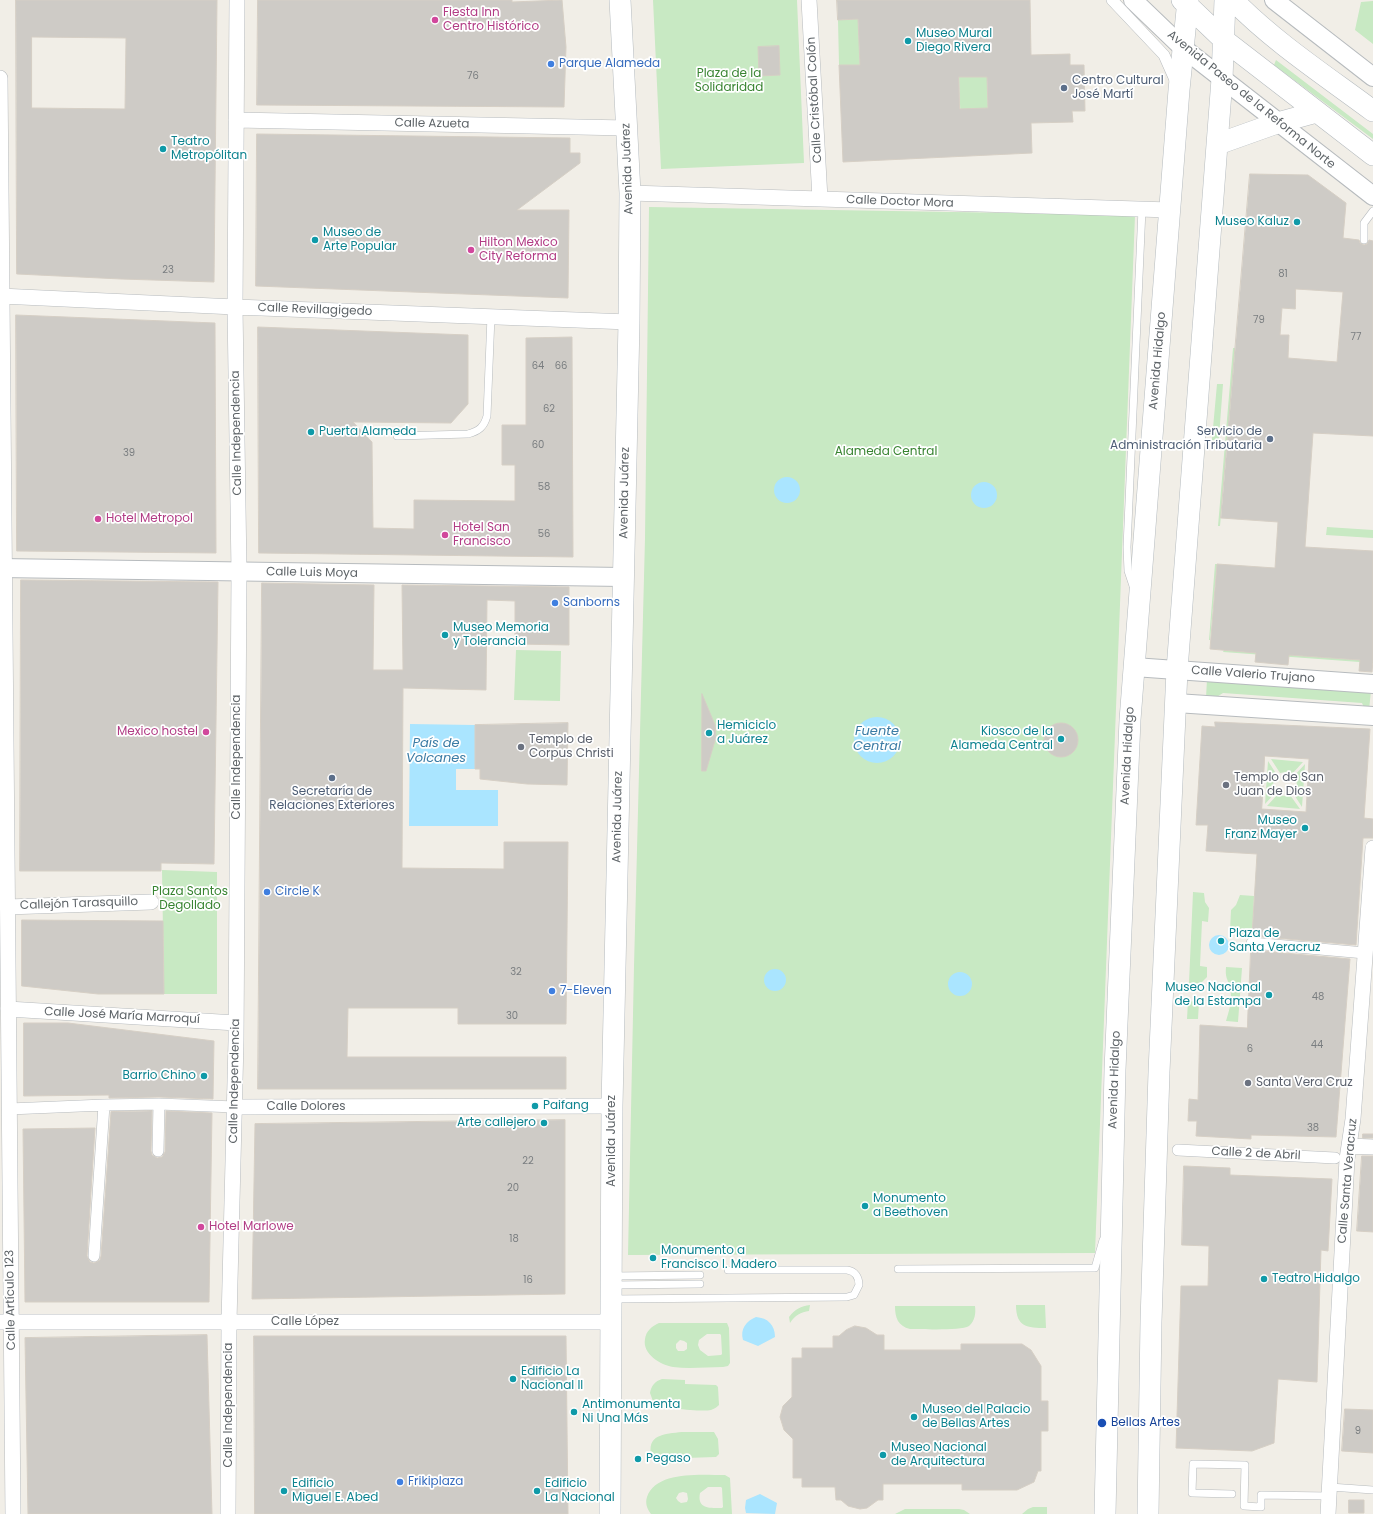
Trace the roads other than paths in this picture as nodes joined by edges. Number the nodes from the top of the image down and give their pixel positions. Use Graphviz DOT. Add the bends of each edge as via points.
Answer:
graph roads {
  1 [pos="237,0"];
  2 [pos="620,0"];
  3 [pos="809,0"];
  4 [pos="1112,0"];
  5 [pos="1133,0"];
  6 [pos="1226,0"];
  7 [pos="1233,0"];
  8 [pos="1274,0"];
  9 [pos="1186,2"];
  10 [pos="1224,40"];
  11 [pos="1183,48"];
  12 [pos="1373,77"];
  13 [pos="0,78"];
  14 [pos="1222,79"];
  15 [pos="1179,90"];
  16 [pos="1373,111"];
  17 [pos="1317,112"];
  18 [pos="236,120"];
  19 [pos="1277,123"];
  20 [pos="627,128"];
  21 [pos="1218,144"];
  22 [pos="1373,155"];
  23 [pos="630,193"];
  24 [pos="1373,196"];
  25 [pos="820,199"];
  26 [pos="1142,209"];
  27 [pos="1170,210"];
  28 [pos="1373,211"];
  29 [pos="1364,240"];
  30 [pos="1,296"];
  31 [pos="235,307"];
  32 [pos="491,316"];
  33 [pos="629,322"];
  34 [pos="397,436"];
  35 [pos="2,568"];
  36 [pos="239,572"];
  37 [pos="624,577"];
  38 [pos="1138,618"];
  39 [pos="1134,667"];
  40 [pos="1178,670"];
  41 [pos="1373,684"];
  42 [pos="1176,703"];
  43 [pos="1373,716"];
  44 [pos="1373,848"];
  45 [pos="1373,852"];
  46 [pos="151,902"];
  47 [pos="7,907"];
  48 [pos="1252,943"];
  49 [pos="1365,953"];
  50 [pos="8,1009"];
  51 [pos="236,1022"];
  52 [pos="159,1104"];
  53 [pos="104,1105"];
  54 [pos="612,1106"];
  55 [pos="235,1108"];
  56 [pos="5,1109"];
  57 [pos="1349,1146"];
  58 [pos="1373,1147"];
  59 [pos="1178,1150"];
  60 [pos="158,1151"];
  61 [pos="1335,1158"];
  62 [pos="1112,1207"];
  63 [pos="94,1256"];
  64 [pos="898,1269"];
  65 [pos="728,1270"];
  66 [pos="700,1275"];
  67 [pos="700,1284"];
  68 [pos="611,1286"];
  69 [pos="6,1322"];
  70 [pos="229,1322"];
  71 [pos="610,1322"];
  72 [pos="1373,1490"];
  73 [pos="1329,1492"];
  74 [pos="1232,1494"];
  75 [pos="13,1514"];
  76 [pos="228,1514"];
  77 [pos="610,1514"];
  78 [pos="1105,1514"];
  79 [pos="1148,1514"];
  80 [pos="1328,1514"];
  1 -- 18 [label="street, Calle Independencia"];
  2 -- 20 [label="main road, Avenida Juárez"];
  3 -- 25 [label="street, Calle Cristóbal Colón"];
  4 -- 15 [label="street" via="1164,55"];
  5 -- 11 [label="street, Avenida Paseo de la Reforma Norte"];
  6 -- 10 [label="main road"];
  7 -- 16 [label="main road" via="1252,20"];
  8 -- 12 [label="street"];
  9 -- 10 [label="main road"];
  9 -- 11 [label="main road, Avenida Hidalgo"];
  10 -- 14 [label="main road"];
  10 -- 17 [label="main road"];
  11 -- 14 [label="street, Avenida Paseo de la Reforma Norte"];
  11 -- 15 [label="main road, Avenida Hidalgo"];
  13 -- 30 [label="street, Calle Artículo 123"];
  14 -- 19 [label="street, Avenida Paseo de la Reforma Norte"];
  14 -- 21 [label="main road"];
  15 -- 27 [label="main road, Avenida Hidalgo"];
  17 -- 19 [label="main road"];
  17 -- 22 [label="main road"];
  18 -- 20 [label="street, Calle Azueta"];
  18 -- 31 [label="street, Calle Independencia"];
  19 -- 21 [label="main road"];
  19 -- 24 [label="street, Avenida Paseo de la Reforma Norte"];
  20 -- 23 [label="main road, Avenida Juárez"];
  21 -- 40 [label="main road"];
  23 -- 25 [label="street, Calle Doctor Mora"];
  23 -- 33 [label="main road, Avenida Juárez"];
  25 -- 26 [label="street, Calle Doctor Mora"];
  26 -- 27 [label="street, Calle Doctor Mora"];
  26 -- 38 [label="lane" via="1127,547 1128,570"];
  27 -- 38 [label="main road, Avenida Hidalgo"];
  28 -- 29 [label="lane" via="1364,223"];
  30 -- 31 [label="street, Calle Revillagigedo"];
  30 -- 35 [label="street, Calle Artículo 123"];
  31 -- 32 [label="street, Calle Revillagigedo"];
  31 -- 36 [label="street, Calle Independencia"];
  32 -- 33 [label="street, Calle Revillagigedo"];
  32 -- 34 [label="lane" via="487,416 484,425 477,432 468,434"];
  33 -- 37 [label="main road, Avenida Juárez"];
  35 -- 36 [label="street, Calle Luis Moya"];
  35 -- 47 [label="street, Calle Artículo 123"];
  36 -- 37 [label="street, Calle Luis Moya"];
  36 -- 51 [label="street, Calle Independencia"];
  37 -- 54 [label="main road, Avenida Juárez"];
  38 -- 39 [label="main road, Avenida Hidalgo"];
  39 -- 40 [label="street, Calle Valerio Trujano"];
  39 -- 62 [label="main road, Avenida Hidalgo" via="1129,728 1115,1070"];
  40 -- 41 [label="street, Calle Valerio Trujano"];
  40 -- 42 [label="main road"];
  42 -- 43 [label="street"];
  42 -- 79 [label="main road" via="1158,1080"];
  44 -- 45 [label="street, Calle Santa Veracruz"];
  45 -- 49 [label="street, Calle Santa Veracruz"];
  46 -- 47 [label="street, Callejón Tarasquillo"];
  47 -- 50 [label="street, Calle Artículo 123"];
  48 -- 49 [label="street"];
  49 -- 57 [label="street, Calle Santa Veracruz"];
  50 -- 51 [label="street, Calle José María Marroquí"];
  50 -- 56 [label="street, Calle Artículo 123"];
  51 -- 55 [label="street, Calle Independencia"];
  52 -- 53 [label="street, Calle Dolores"];
  52 -- 55 [label="street, Calle Dolores"];
  52 -- 60 [label="street"];
  53 -- 56 [label="street, Calle Dolores"];
  53 -- 63 [label="street"];
  54 -- 55 [label="street, Calle Dolores"];
  54 -- 68 [label="main road, Avenida Juárez"];
  55 -- 70 [label="street, Calle Independencia"];
  56 -- 69 [label="street, Calle Artículo 123"];
  57 -- 58 [label="street"];
  57 -- 73 [label="street, Calle Santa Veracruz"];
  59 -- 61 [label="street, Calle 2 de Abril"];
  62 -- 64 [label="lane" via="1095,1268"];
  62 -- 78 [label="main road, Avenida Hidalgo"];
  65 -- 68 [label="lane" via="850,1270 857,1275 859,1285 854,1295 847,1297"];
  66 -- 68 [label="lane"];
  67 -- 68 [label="lane"];
  68 -- 71 [label="main road, Avenida Juárez"];
  69 -- 70 [label="street, Calle López"];
  69 -- 75 [label="street, Calle Artículo 123"];
  70 -- 71 [label="street, Calle López"];
  70 -- 76 [label="street, Calle Independencia"];
  71 -- 77 [label="main road, Avenida Juárez"];
  72 -- 73 [label="lane"];
  73 -- 74 [label="lane" via="1261,1495 1261,1506 1244,1506 1245,1465 1193,1464 1192,1493"];
  73 -- 80 [label="street, Calle Santa Veracruz"];
}
